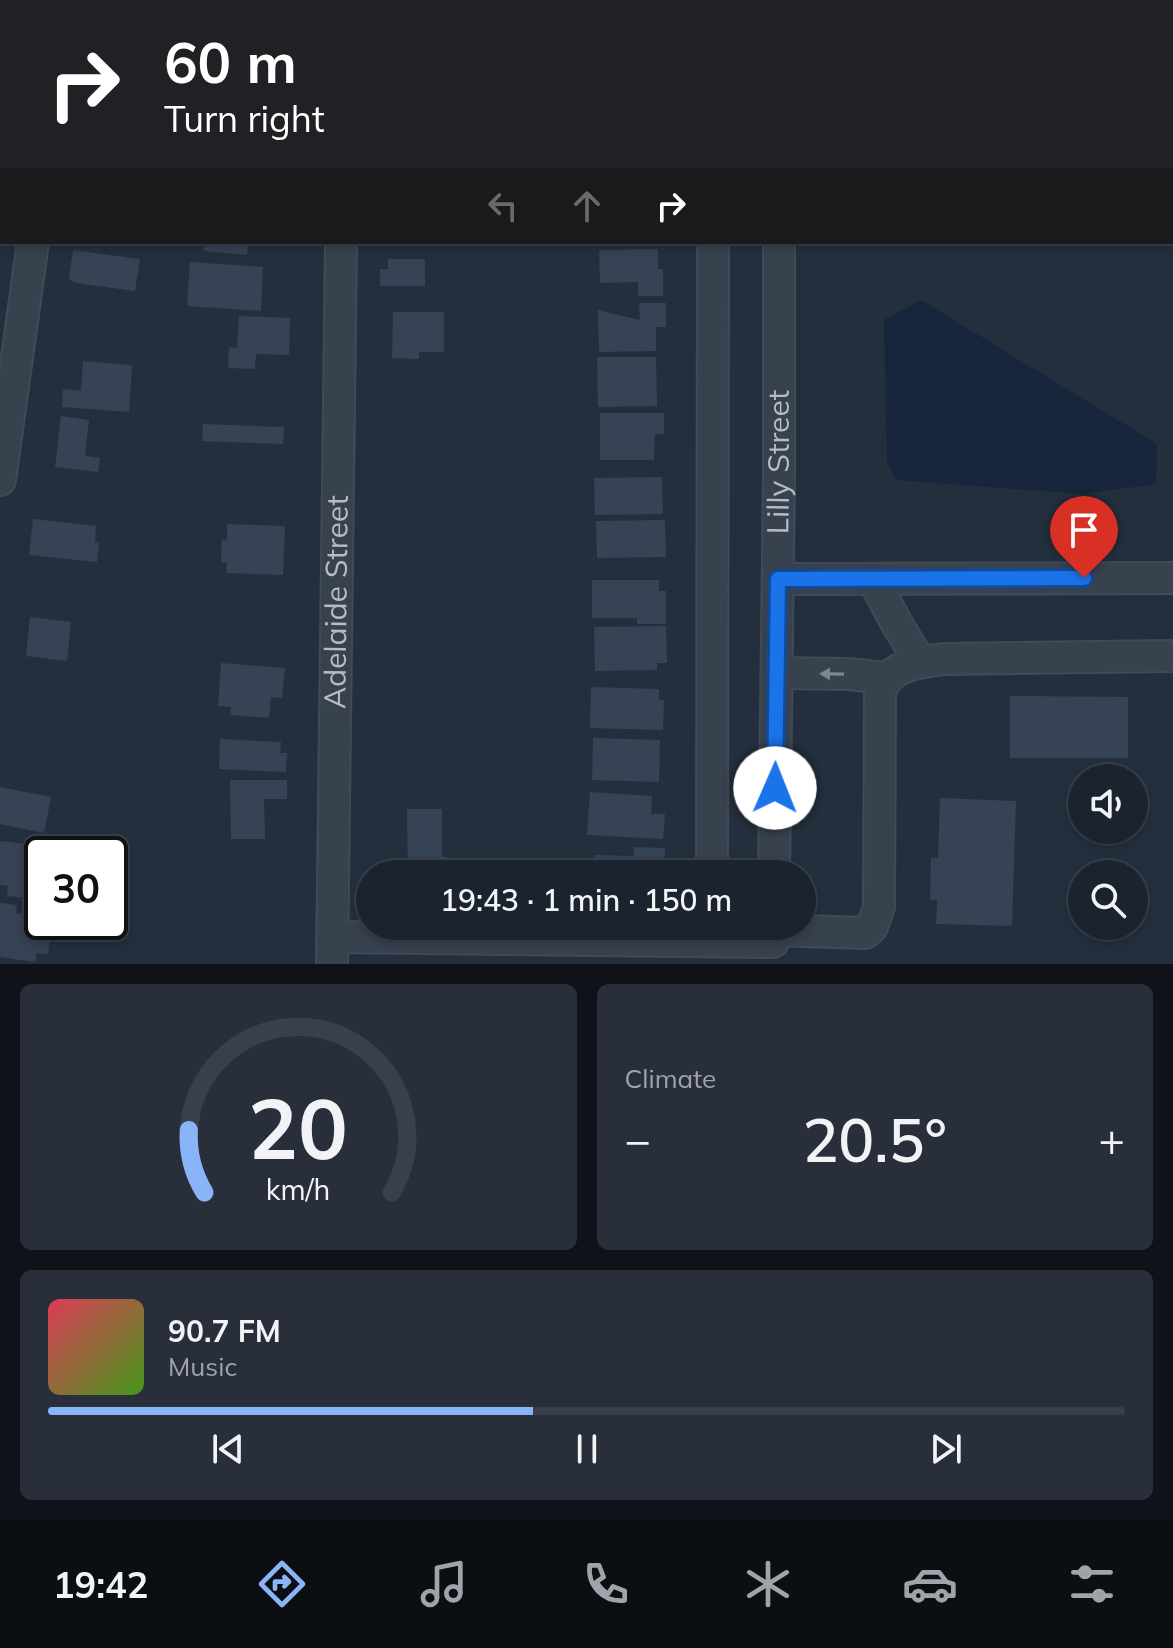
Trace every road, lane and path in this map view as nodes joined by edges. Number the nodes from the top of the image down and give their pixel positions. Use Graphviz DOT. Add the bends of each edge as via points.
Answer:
graph roads {
  1 [pos="33,244"];
  2 [pos="341,244"];
  3 [pos="713,244"];
  4 [pos="779,244"];
  5 [pos="0,480"];
  6 [pos="1173,578"];
  7 [pos="778,579"];
  8 [pos="873,579"];
  9 [pos="1173,656"];
  10 [pos="920,662"];
  11 [pos="777,673"];
  12 [pos="886,678"];
  13 [pos="712,860"];
  14 [pos="774,860"];
  15 [pos="816,937"];
  16 [pos="660,940"];
  17 [pos="332,950"];
  18 [pos="556,952"];
  1 -- 5 [label="street"];
  2 -- 17 [label="street, Adelaide Street"];
  3 -- 13 [label="street"];
  4 -- 7 [label="street, Lilly Street"];
  6 -- 8 [label="street"];
  7 -- 8 [label="street"];
  7 -- 11 [label="street, Lilly Street"];
  8 -- 10 [label="street"];
  9 -- 10 [label="street"];
  10 -- 12 [label="street"];
  12 -- 11 [label="street, one-way"];
  11 -- 14 [label="street, Lilly Street"];
  12 -- 15 [label="street" via="880,693 879,907 865,933"];
  16 -- 18 [label="street"];
  17 -- 18 [label="street"];
}
